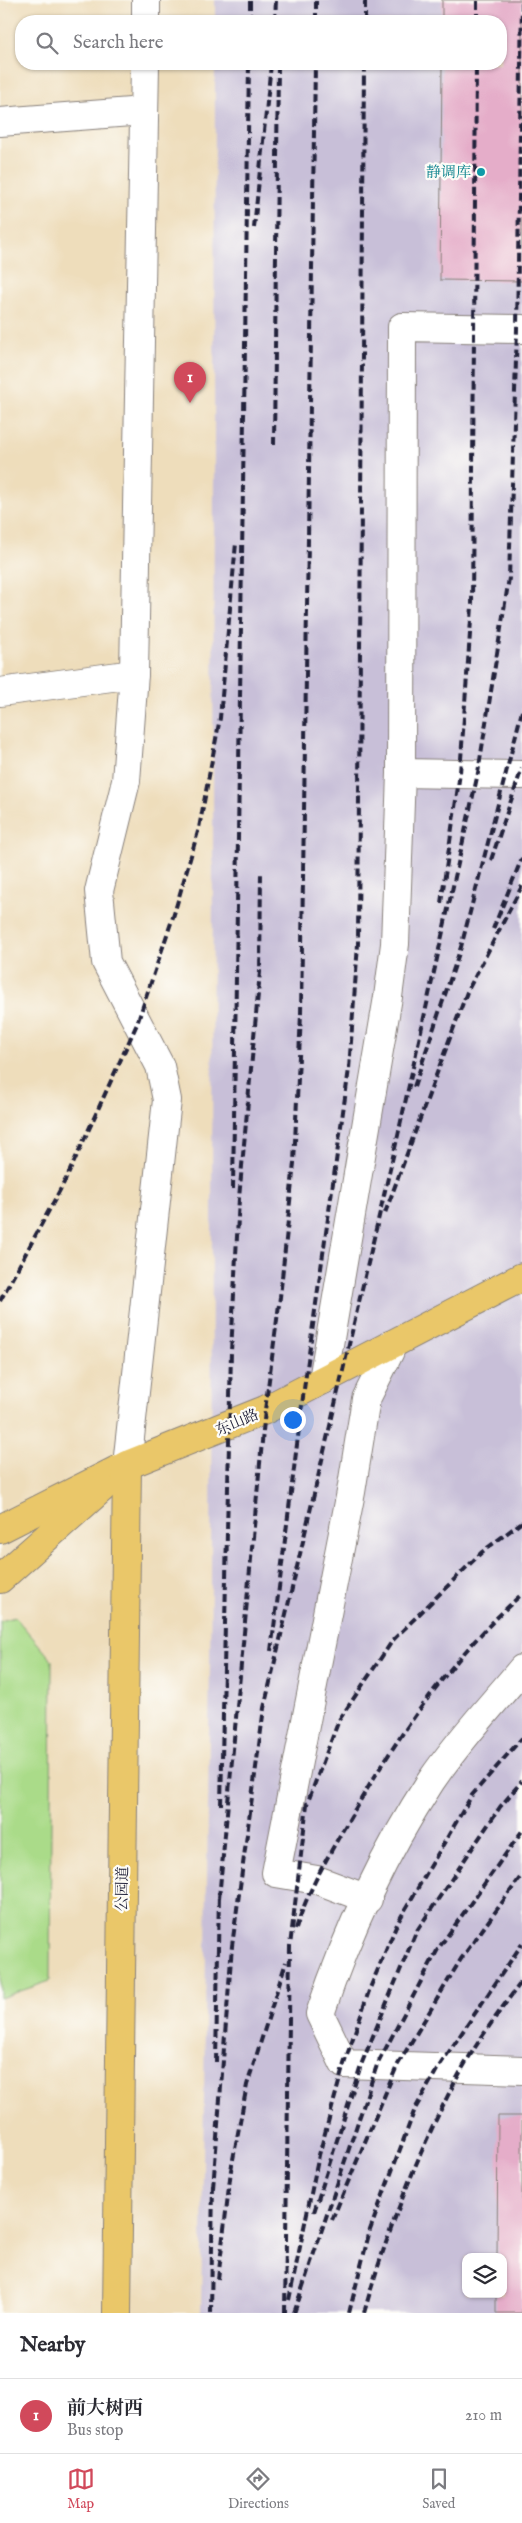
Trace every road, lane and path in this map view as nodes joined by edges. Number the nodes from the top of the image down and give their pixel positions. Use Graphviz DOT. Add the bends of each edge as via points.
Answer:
graph roads {
  1 [pos="146,0"];
  2 [pos="146,15"];
  3 [pos="145,70"];
  4 [pos="144,111"];
  5 [pos="0,122"];
  6 [pos="522,329"];
  7 [pos="134,674"];
  8 [pos="0,692"];
  9 [pos="401,774"];
  10 [pos="522,775"];
  11 [pos="522,1277"];
  12 [pos="522,1298"];
  13 [pos="390,1348"];
  14 [pos="333,1375"];
  15 [pos="127,1465"];
  16 [pos="0,1529"];
  17 [pos="0,1579"];
  18 [pos="522,1669"];
  19 [pos="368,1898"];
  20 [pos="522,2070"];
  21 [pos="116,2313"];
  1 -- 2 [label="street"];
  3 -- 4 [label="street"];
  4 -- 5 [label="street"];
  4 -- 7 [label="street"];
  6 -- 9 [label="street" via="402,326"];
  7 -- 8 [label="street"];
  7 -- 15 [label="street" via="126,780 99,891 106,962 160,1066 167,1100"];
  9 -- 10 [label="street"];
  9 -- 14 [label="street" via="395,944"];
  11 -- 13 [label="main road, 东山路"];
  12 -- 13 [label="main road, 东山路"];
  13 -- 14 [label="main road, 东山路"];
  13 -- 19 [label="street" via="366,1399 351,1492 276,1873 317,1880"];
  14 -- 15 [label="main road, 东山路" via="230,1426"];
  15 -- 16 [label="main road, 东山路"];
  15 -- 17 [label="main road, 东山路"];
  15 -- 21 [label="main road, 公园道"];
  18 -- 19 [label="street" via="432,1780 390,1849"];
  19 -- 20 [label="street" via="336,1965 320,2014 344,2064"];
}
